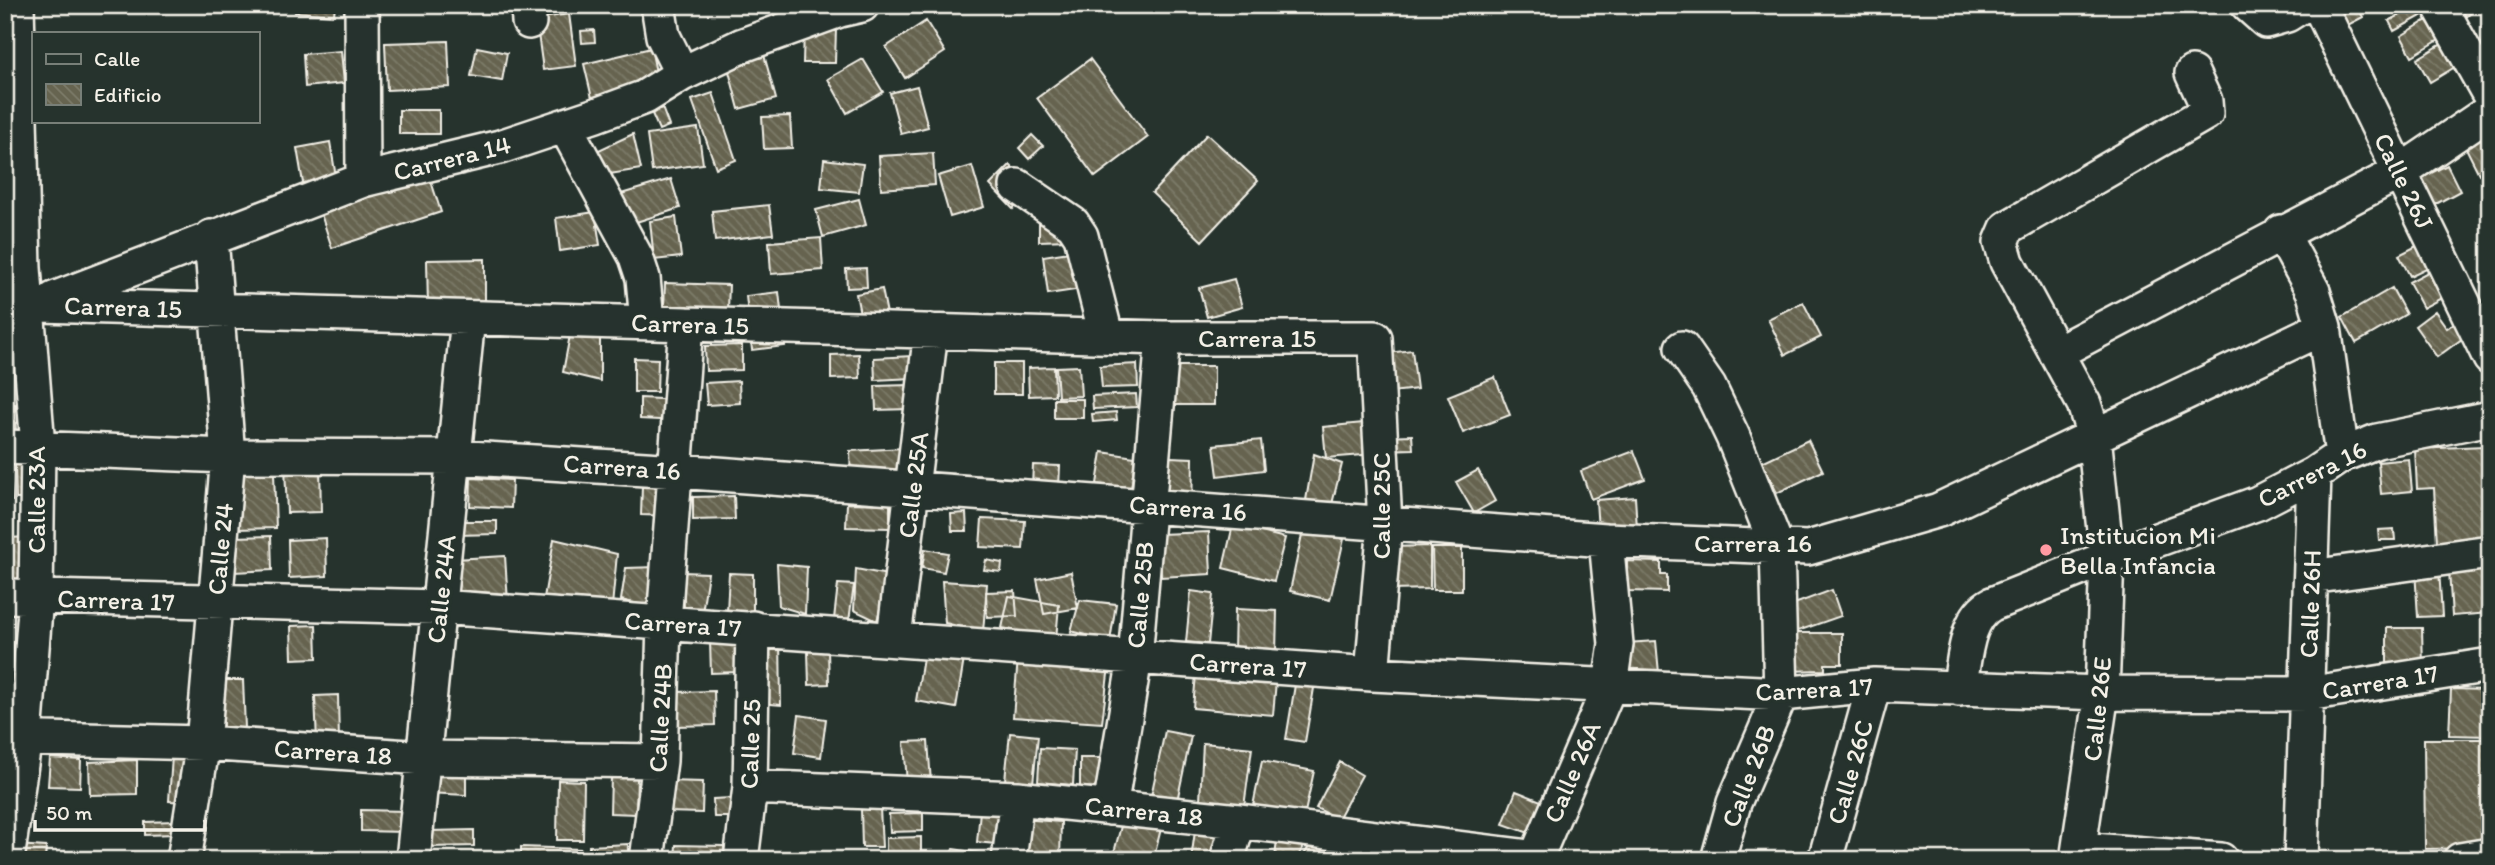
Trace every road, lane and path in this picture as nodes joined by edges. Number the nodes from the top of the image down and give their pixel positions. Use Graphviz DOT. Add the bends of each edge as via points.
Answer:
graph roads {
  1 [pos="18,5"];
  2 [pos="362,5"];
  3 [pos="658,5"];
  4 [pos="862,5"];
  5 [pos="2248,5"];
  6 [pos="2303,5"];
  7 [pos="2319,5"];
  8 [pos="2439,5"];
  9 [pos="2192,73"];
  10 [pos="682,74"];
  11 [pos="2490,96"];
  12 [pos="2490,111"];
  13 [pos="565,126"];
  14 [pos="2400,172"];
  15 [pos="363,180"];
  16 [pos="14,184"];
  17 [pos="1017,186"];
  18 [pos="2281,232"];
  19 [pos="211,237"];
  20 [pos="24,307"];
  21 [pos="219,310"];
  22 [pos="468,318"];
  23 [pos="647,322"];
  24 [pos="686,324"];
  25 [pos="2324,327"];
  26 [pos="931,331"];
  27 [pos="1106,335"];
  28 [pos="1163,338"];
  29 [pos="1376,338"];
  30 [pos="1682,348"];
  31 [pos="2056,353"];
  32 [pos="2490,358"];
  33 [pos="2490,418"];
  34 [pos="2094,436"];
  35 [pos="21,447"];
  36 [pos="2342,455"];
  37 [pos="228,456"];
  38 [pos="454,457"];
  39 [pos="677,471"];
  40 [pos="2314,474"];
  41 [pos="913,488"];
  42 [pos="1148,505"];
  43 [pos="1385,523"];
  44 [pos="1606,540"];
  45 [pos="1777,547"];
  46 [pos="2490,552"];
  47 [pos="2108,558"];
  48 [pos="2311,576"];
  49 [pos="20,596"];
  50 [pos="215,603"];
  51 [pos="439,607"];
  52 [pos="664,622"];
  53 [pos="753,628"];
  54 [pos="894,638"];
  55 [pos="1135,658"];
  56 [pos="2490,665"];
  57 [pos="1372,674"];
  58 [pos="1610,685"];
  59 [pos="1874,685"];
  60 [pos="1959,688"];
  61 [pos="2102,693"];
  62 [pos="1781,694"];
  63 [pos="2307,694"];
  64 [pos="15,737"];
  65 [pos="203,743"];
  66 [pos="424,758"];
  67 [pos="660,761"];
  68 [pos="750,787"];
  69 [pos="1017,798"];
  70 [pos="1110,808"];
  71 [pos="1239,821"];
  72 [pos="1380,848"];
  73 [pos="2078,855"];
  74 [pos="2490,855"];
  75 [pos="1535,859"];
  76 [pos="7,860"];
  77 [pos="184,860"];
  78 [pos="413,860"];
  79 [pos="647,860"];
  80 [pos="741,860"];
  81 [pos="1009,860"];
  82 [pos="1227,860"];
  83 [pos="1718,860"];
  84 [pos="1825,860"];
  85 [pos="2221,860"];
  86 [pos="2301,860"];
  87 [pos="2460,860"];
  1 -- 16 [label="street, Calle 23A"];
  2 -- 15 [label="street"];
  3 -- 10 [label="street" via="663,36"];
  4 -- 10 [label="street, Carrera 14" via="743,45"];
  5 -- 6 [label="street" via="2266,20"];
  7 -- 14 [label="street, Calle 26J"];
  8 -- 11 [label="street"];
  9 -- 31 [label="street, Calle 26E" via="2206,113 2007,228 2001,242 2007,262"];
  10 -- 13 [label="street, Carrera 14" via="645,97"];
  12 -- 14 [label="street"];
  13 -- 15 [label="street, Carrera 14" via="500,147"];
  13 -- 23 [label="street" via="636,257"];
  14 -- 18 [label="street"];
  14 -- 32 [label="street, Calle 26J"];
  15 -- 19 [label="street, Carrera 14"];
  16 -- 20 [label="street, Calle 23A"];
  17 -- 27 [label="street" via="1073,224 1081,236"];
  18 -- 25 [label="street" via="2313,291"];
  18 -- 31 [label="street"];
  19 -- 20 [label="street, Carrera 14"];
  19 -- 21 [label="street, Calle 24"];
  20 -- 21 [label="street, Carrera 15"];
  20 -- 35 [label="street, Calle 23A"];
  21 -- 22 [label="street, Carrera 15"];
  21 -- 37 [label="street, Calle 24"];
  22 -- 23 [label="street, Carrera 15"];
  22 -- 38 [label="street, Calle 24A"];
  23 -- 24 [label="street, Carrera 15"];
  24 -- 26 [label="street, Carrera 15"];
  24 -- 39 [label="street, Calle 24B"];
  25 -- 34 [label="street, Carrera 16"];
  25 -- 36 [label="street"];
  26 -- 27 [label="street, Carrera 15"];
  26 -- 41 [label="street, Calle 25A"];
  27 -- 28 [label="street, Carrera 15"];
  28 -- 29 [label="street, Carrera 15"];
  28 -- 42 [label="street, Calle 25B"];
  29 -- 43 [label="street, Calle 25C"];
  30 -- 45 [label="street" via="1709,387 1733,436"];
  31 -- 34 [label="street, Calle 26E" via="2084,404"];
  33 -- 36 [label="street, Carrera 16" via="2377,441"];
  34 -- 45 [label="street, Carrera 16" via="1939,510 1808,548"];
  34 -- 47 [label="street, Calle 26E"];
  35 -- 37 [label="street, Carrera 16"];
  35 -- 49 [label="street, Calle 23A"];
  36 -- 40 [label="street, Carrera 16"];
  37 -- 38 [label="street, Carrera 16"];
  37 -- 50 [label="street, Calle 24"];
  38 -- 39 [label="street, Carrera 16"];
  38 -- 51 [label="street, Calle 24A"];
  39 -- 41 [label="street, Carrera 16"];
  39 -- 52 [label="street, Calle 24B"];
  40 -- 47 [label="street, Carrera 16" via="2258,503"];
  40 -- 48 [label="street, Calle 26H"];
  41 -- 42 [label="street, Carrera 16"];
  41 -- 54 [label="street, Calle 25A"];
  42 -- 43 [label="street, Carrera 16"];
  42 -- 55 [label="street, Calle 25B"];
  43 -- 44 [label="street, Carrera 16"];
  43 -- 57 [label="street, Calle 25C"];
  44 -- 45 [label="street, Carrera 16"];
  44 -- 58 [label="street, Calle 26A" via="1616,644"];
  45 -- 62 [label="street"];
  46 -- 48 [label="street"];
  47 -- 60 [label="street, Carrera 16" via="1980,611 1973,622"];
  47 -- 61 [label="street, Calle 26E"];
  48 -- 63 [label="street, Calle 26H"];
  49 -- 50 [label="street, Carrera 17"];
  49 -- 64 [label="street, Calle 23A"];
  50 -- 51 [label="street, Carrera 17"];
  50 -- 65 [label="street, Calle 24"];
  51 -- 52 [label="street, Carrera 17"];
  51 -- 66 [label="street, Calle 24A"];
  52 -- 53 [label="street, Carrera 17"];
  52 -- 67 [label="street, Calle 24B"];
  53 -- 54 [label="street, Carrera 17"];
  53 -- 68 [label="street, Calle 25"];
  54 -- 55 [label="street, Carrera 17"];
  55 -- 57 [label="street, Carrera 17"];
  55 -- 70 [label="street, Calle 25B"];
  56 -- 63 [label="street, Carrera 17"];
  57 -- 58 [label="street, Carrera 17"];
  58 -- 62 [label="street, Carrera 17"];
  58 -- 75 [label="street, Calle 26A"];
  59 -- 60 [label="street, Carrera 17"];
  59 -- 62 [label="street, Carrera 17"];
  59 -- 84 [label="street, Calle 26C"];
  60 -- 61 [label="street, Carrera 17"];
  61 -- 63 [label="street, Carrera 17"];
  61 -- 73 [label="street, Calle 26E"];
  62 -- 83 [label="street, Calle 26B" via="1734,803"];
  63 -- 86 [label="street, Calle 26H"];
  64 -- 65 [label="street, Carrera 18"];
  64 -- 76 [label="street, Calle 23A"];
  65 -- 66 [label="street, Carrera 18"];
  65 -- 77 [label="street, Calle 24"];
  66 -- 67 [label="street, Carrera 18"];
  66 -- 78 [label="street, Calle 24A"];
  67 -- 79 [label="street, Calle 24B"];
  68 -- 69 [label="street, Carrera 18"];
  68 -- 80 [label="street, Calle 25"];
  69 -- 70 [label="street, Carrera 18"];
  69 -- 81 [label="street"];
  70 -- 71 [label="street, Carrera 18"];
  71 -- 72 [label="street, Carrera 18"];
  71 -- 82 [label="street"];
  72 -- 75 [label="street, Carrera 18"];
  73 -- 85 [label="street"];
  74 -- 87 [label="street"];
}
